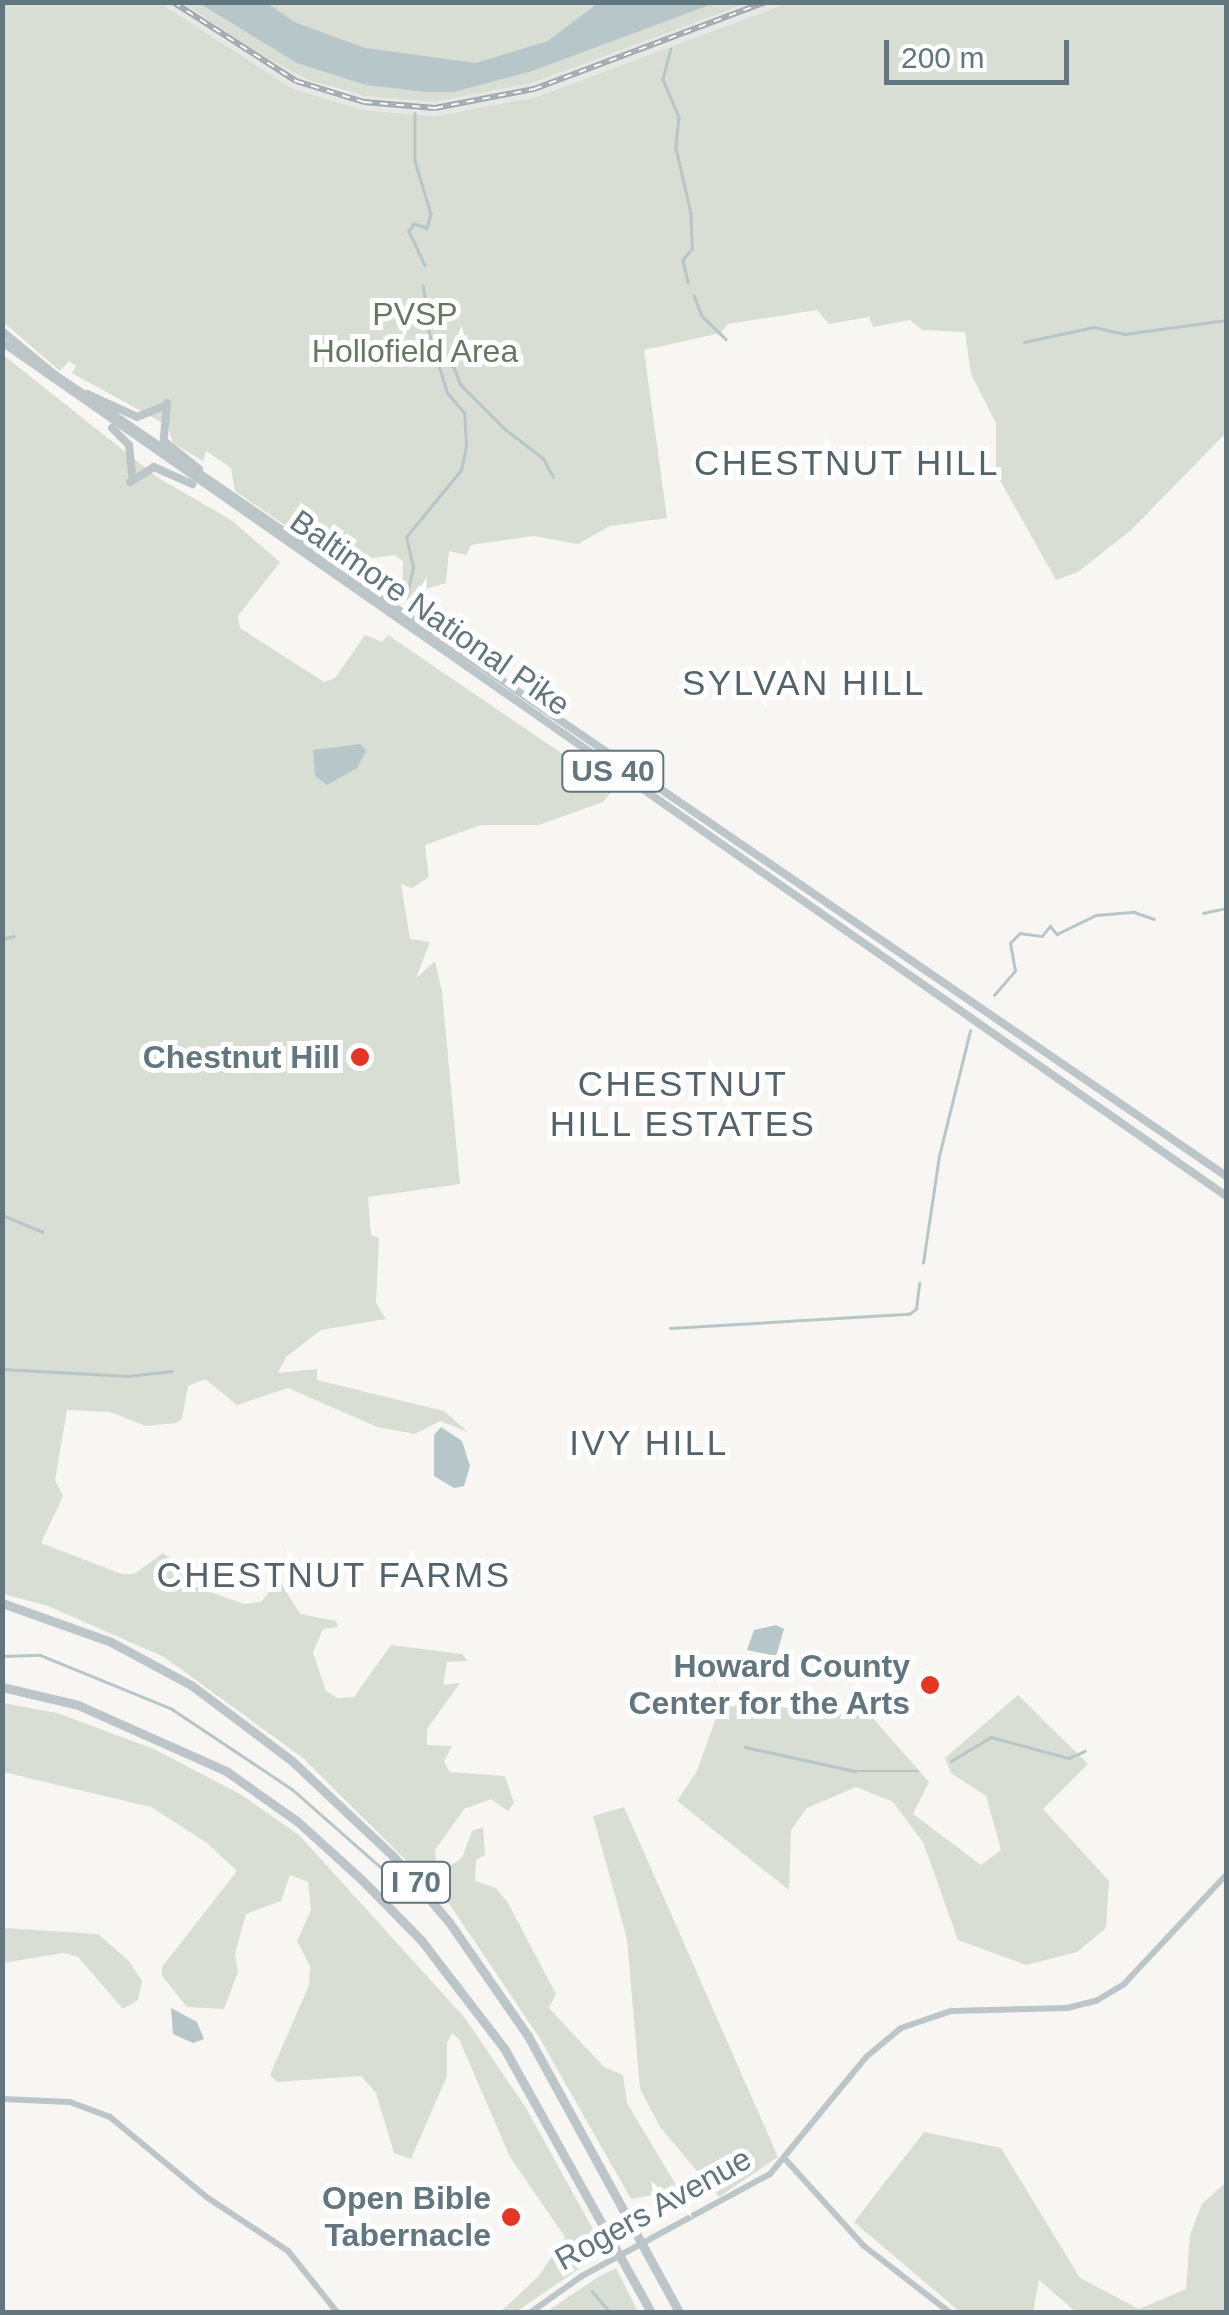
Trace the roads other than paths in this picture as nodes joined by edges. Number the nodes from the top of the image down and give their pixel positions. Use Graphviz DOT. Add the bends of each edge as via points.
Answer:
graph roads {
  1 [pos="2,331"];
  2 [pos="2,342"];
  3 [pos="80,392"];
  4 [pos="94,412"];
  5 [pos="212,483"];
  6 [pos="215,495"];
  7 [pos="1226,1176"];
  8 [pos="1226,1196"];
  9 [pos="2,1602"];
  10 [pos="2,1687"];
  11 [pos="1226,1876"];
  12 [pos="2,2099"];
  13 [pos="786,2160"];
  14 [pos="337,2312"];
  15 [pos="531,2312"];
  16 [pos="651,2312"];
  17 [pos="679,2312"];
  18 [pos="949,2312"];
  1 -- 3 [label="main road, Baltimore National Pike / US 40"];
  2 -- 4 [label="main road, Baltimore National Pike / US 40"];
  3 -- 5 [label="main road, Baltimore National Pike / US 40"];
  3 -- 5 [label="main road" via="136,417 167,403 164,441"];
  4 -- 6 [label="main road, Baltimore National Pike / US 40"];
  4 -- 6 [label="main road" via="129,446 130,482 154,467"];
  5 -- 7 [label="main road, Baltimore National Pike / US 40"];
  6 -- 8 [label="main road, Baltimore National Pike / US 40"];
  9 -- 17 [label="highway, I 70" via="111,1642 191,1685 316,1781 393,1856 449,1922 528,2036"];
  10 -- 16 [label="highway, I 70" via="78,1705 208,1762 297,1822 362,1880 420,1940 504,2048"];
  11 -- 13 [label="main road, Rogers Avenue" via="1124,1984 1096,2001 1068,2008 951,2011 900,2028 866,2057"];
  12 -- 14 [label="main road" via="70,2102 110,2118 208,2198 288,2251"];
  13 -- 15 [label="main road, Rogers Avenue" via="742,2194 605,2264"];
  13 -- 18 [label="main road" via="864,2246"];
}
